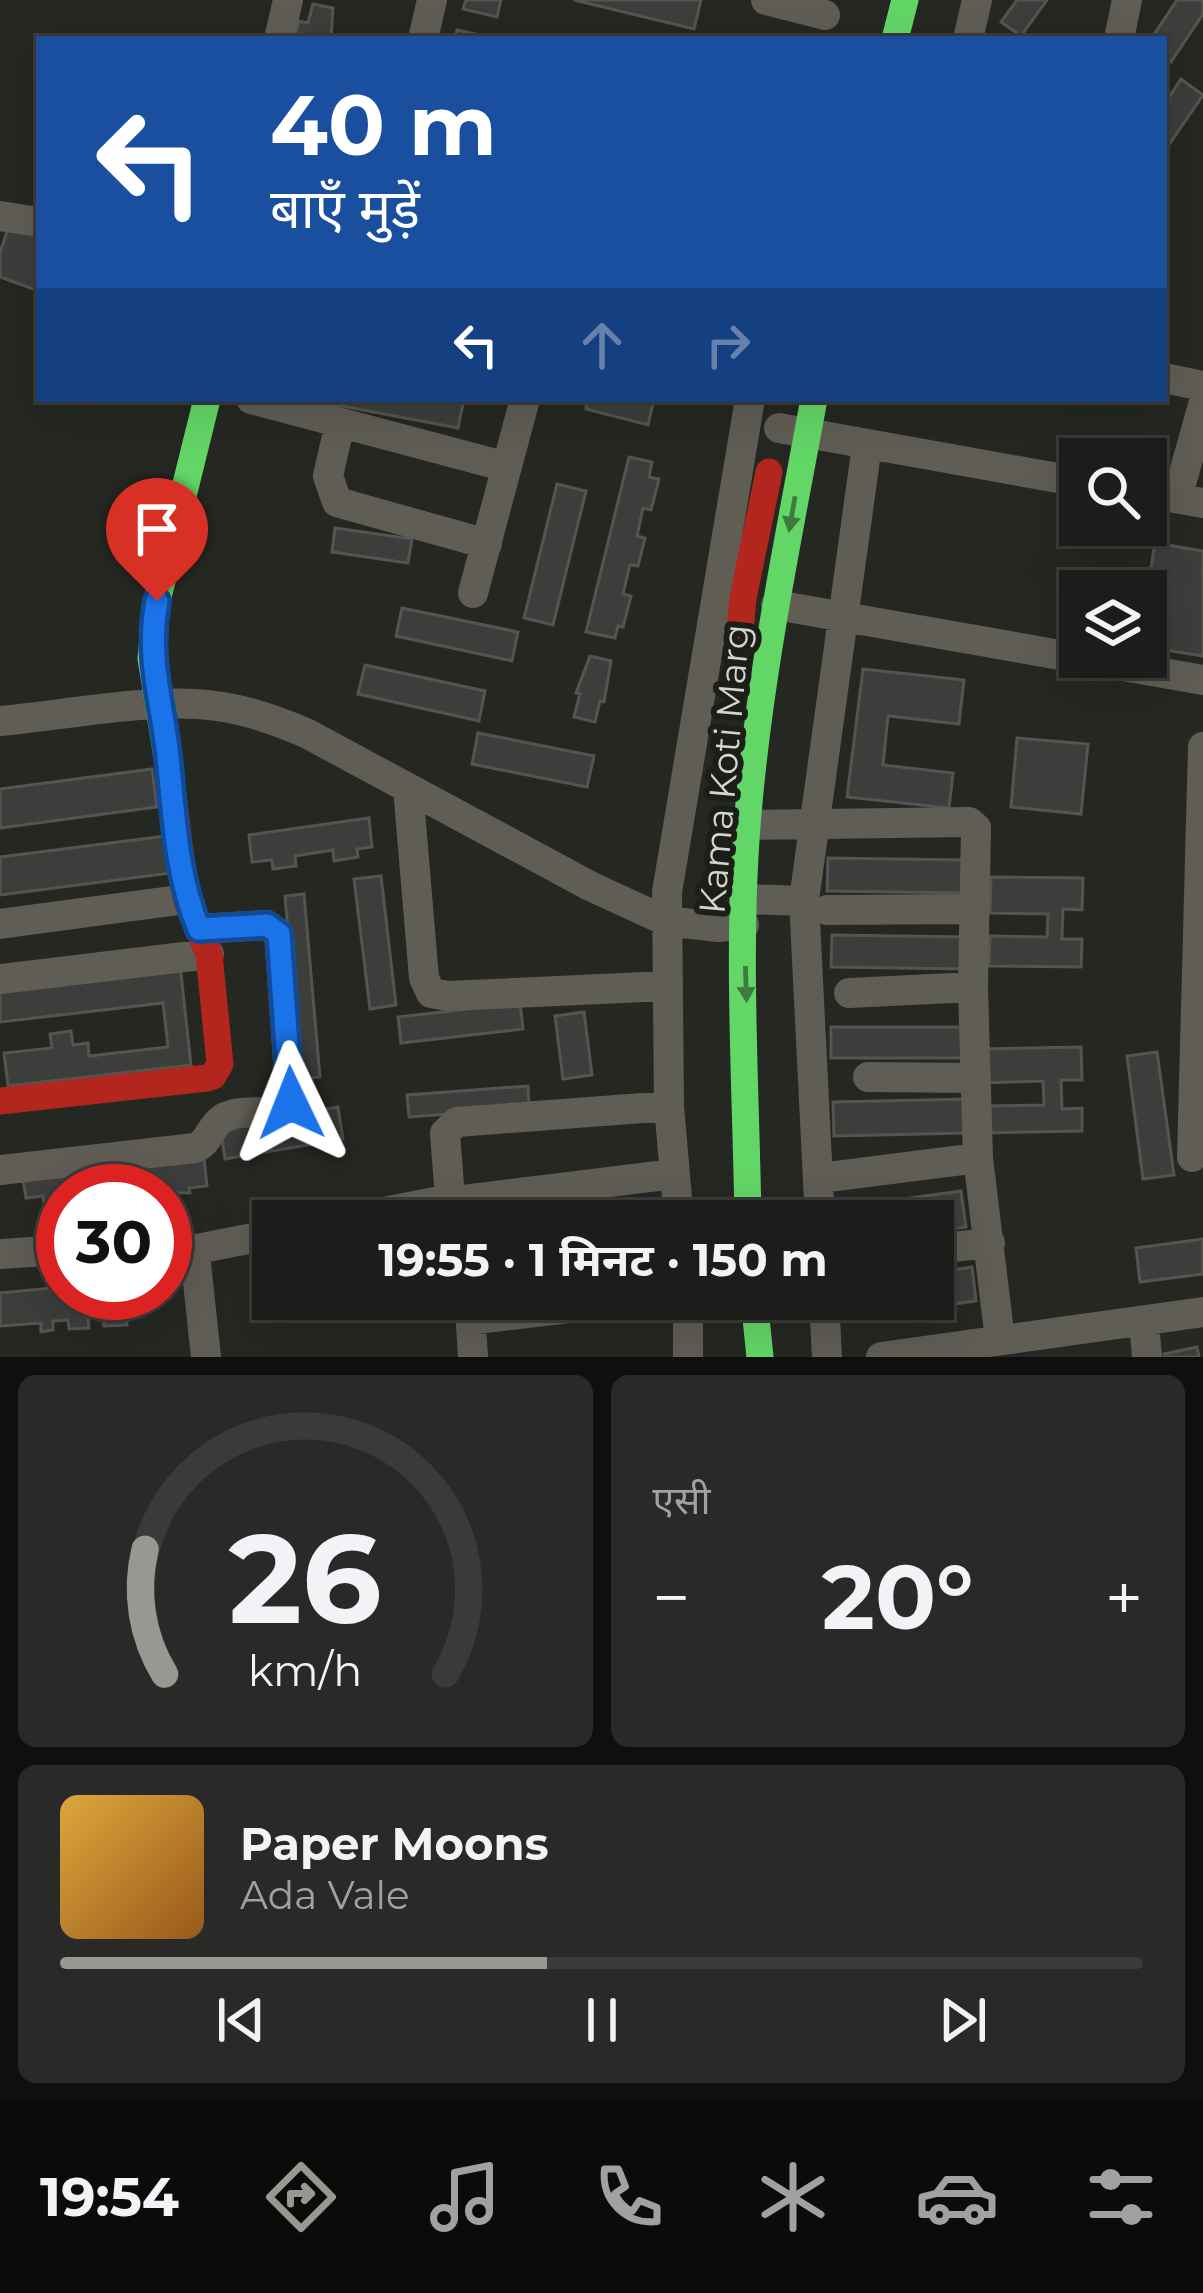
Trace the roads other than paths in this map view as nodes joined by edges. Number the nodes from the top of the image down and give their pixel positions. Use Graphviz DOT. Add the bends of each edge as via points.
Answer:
graph roads {
  1 [pos="288,0"];
  2 [pos="433,0"];
  3 [pos="766,0"];
  4 [pos="878,0"];
  5 [pos="905,0"];
  6 [pos="977,0"];
  7 [pos="1127,0"];
  8 [pos="824,18"];
  9 [pos="280,36"];
  10 [pos="424,36"];
  11 [pos="869,36"];
  12 [pos="896,36"];
  13 [pos="969,36"];
  14 [pos="1120,36"];
  15 [pos="0,217"];
  16 [pos="36,222"];
  17 [pos="1167,379"];
  18 [pos="1203,386"];
  19 [pos="206,402"];
  20 [pos="262,402"];
  21 [pos="524,402"];
  22 [pos="749,402"];
  23 [pos="1203,405"];
  24 [pos="790,420"];
  25 [pos="340,423"];
  26 [pos="867,445"];
  27 [pos="507,467"];
  28 [pos="1059,478"];
  29 [pos="1190,501"];
  30 [pos="487,544"];
  31 [pos="473,593"];
  32 [pos="776,605"];
  33 [pos="842,616"];
  34 [pos="1203,680"];
  35 [pos="161,705"];
  36 [pos="0,721"];
  37 [pos="1203,747"];
  38 [pos="408,788"];
  39 [pos="813,824"];
  40 [pos="747,825"];
  41 [pos="186,898"];
  42 [pos="816,906"];
  43 [pos="974,909"];
  44 [pos="735,917"];
  45 [pos="666,921"];
  46 [pos="0,924"];
  47 [pos="204,942"];
  48 [pos="0,979"];
  49 [pos="666,986"];
  50 [pos="973,987"];
  51 [pos="715,990"];
  52 [pos="849,993"];
  53 [pos="217,1071"];
  54 [pos="868,1077"];
  55 [pos="975,1078"];
  56 [pos="0,1101"];
  57 [pos="669,1106"];
  58 [pos="216,1125"];
  59 [pos="719,1136"];
  60 [pos="1192,1156"];
  61 [pos="978,1158"];
  62 [pos="0,1170"];
  63 [pos="674,1174"];
  64 [pos="829,1177"];
  65 [pos="450,1199"];
  66 [pos="445,1200"];
  67 [pos="677,1200"];
  68 [pos="723,1200"];
  69 [pos="747,1200"];
  70 [pos="820,1200"];
  71 [pos="252,1237"];
  72 [pos="192,1244"];
  73 [pos="990,1244"];
  74 [pos="954,1247"];
  75 [pos="36,1252"];
  76 [pos="0,1254"];
  77 [pos="192,1299"];
  78 [pos="1203,1312"];
  79 [pos="476,1320"];
  80 [pos="688,1320"];
  81 [pos="731,1320"];
  82 [pos="756,1320"];
  83 [pos="825,1320"];
  84 [pos="1144,1322"];
  85 [pos="1000,1340"];
  86 [pos="955,1352"];
  87 [pos="206,1357"];
  88 [pos="473,1357"];
  89 [pos="688,1357"];
  90 [pos="734,1357"];
  91 [pos="760,1357"];
  92 [pos="826,1357"];
  93 [pos="881,1357"];
  94 [pos="1147,1357"];
  1 -- 9 [label="street"];
  2 -- 10 [label="street"];
  3 -- 8 [label="street"];
  4 -- 11 [label="street"];
  5 -- 12 [label="street"];
  6 -- 13 [label="street"];
  7 -- 14 [label="street"];
  15 -- 16 [label="street"];
  17 -- 18 [label="street"];
  19 -- 35 [label="street" via="153,621 152,674"];
  20 -- 25 [label="street"];
  21 -- 27 [label="street"];
  22 -- 45 [label="street"];
  23 -- 29 [label="street"];
  24 -- 26 [label="street"];
  24 -- 32 [label="street, Kama Koti Marg, one-way"];
  24 -- 44 [label="street, Kama Koti Marg" via="743,598"];
  25 -- 27 [label="street"];
  25 -- 30 [label="street" via="328,476 337,502"];
  26 -- 28 [label="street"];
  26 -- 33 [label="street"];
  27 -- 30 [label="street"];
  30 -- 31 [label="street"];
  32 -- 33 [label="street"];
  32 -- 40 [label="street, Kama Koti Marg"];
  33 -- 34 [label="street"];
  33 -- 39 [label="street"];
  35 -- 36 [label="street"];
  35 -- 38 [label="street" via="268,717"];
  35 -- 41 [label="street"];
  37 -- 60 [label="street"];
  38 -- 45 [label="street"];
  38 -- 49 [label="street" via="431,993"];
  39 -- 40 [label="street"];
  39 -- 42 [label="street"];
  39 -- 43 [label="street" via="973,824"];
  40 -- 44 [label="street, Kama Koti Marg"];
  41 -- 46 [label="street"];
  41 -- 47 [label="street"];
  42 -- 43 [label="street"];
  42 -- 44 [label="street"];
  42 -- 70 [label="street"];
  43 -- 50 [label="street"];
  44 -- 45 [label="street"];
  44 -- 51 [label="street, Kama Koti Marg"];
  44 -- 69 [label="street, Kama Koti Marg, one-way"];
  45 -- 49 [label="street"];
  47 -- 48 [label="street"];
  47 -- 53 [label="street"];
  47 -- 58 [label="street" via="275,929 293,1100 277,1112"];
  49 -- 57 [label="street"];
  50 -- 52 [label="street"];
  50 -- 55 [label="street"];
  53 -- 56 [label="street"];
  53 -- 58 [label="street"];
  54 -- 55 [label="street"];
  55 -- 61 [label="street"];
  57 -- 63 [label="street"];
  57 -- 65 [label="street" via="453,1124 445,1133"];
  58 -- 62 [label="street" via="196,1148"];
  59 -- 68 [label="street"];
  61 -- 64 [label="street"];
  61 -- 73 [label="street"];
  63 -- 65 [label="street"];
  63 -- 67 [label="street"];
  65 -- 66 [label="street"];
  71 -- 72 [label="street"];
  73 -- 74 [label="street"];
  73 -- 85 [label="street"];
  75 -- 76 [label="street"];
  77 -- 87 [label="street"];
  78 -- 84 [label="street"];
  79 -- 88 [label="street"];
  80 -- 89 [label="street"];
  81 -- 90 [label="street"];
  82 -- 91 [label="street"];
  83 -- 92 [label="street"];
  84 -- 85 [label="street"];
  84 -- 94 [label="street"];
  85 -- 86 [label="street"];
  86 -- 93 [label="street"];
}
